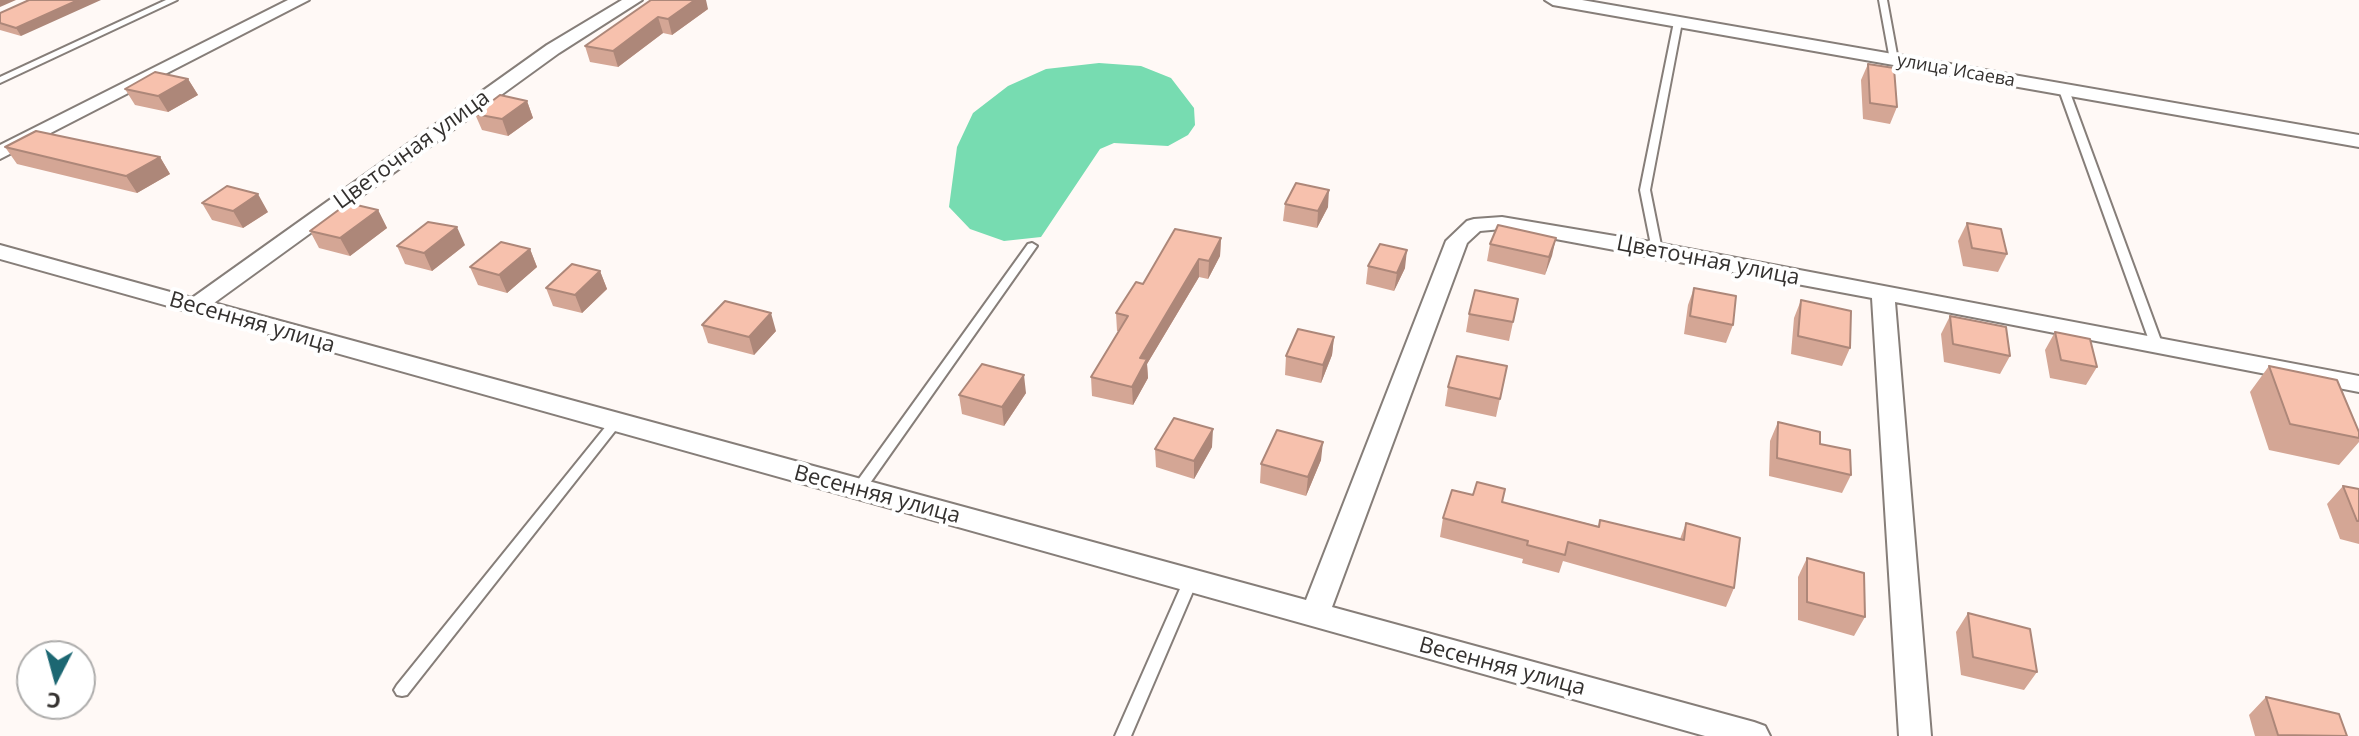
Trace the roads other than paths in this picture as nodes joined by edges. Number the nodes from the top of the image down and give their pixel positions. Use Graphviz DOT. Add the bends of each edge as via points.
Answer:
graph roads {
  1 [pos="173,0"];
  2 [pos="301,0"];
  3 [pos="634,0"];
  4 [pos="1553,0"];
  5 [pos="1883,0"];
  6 [pos="1678,22"];
  7 [pos="1894,60"];
  8 [pos="0,80"];
  9 [pos="2064,90"];
  10 [pos="2359,141"];
  11 [pos="0,153"];
  12 [pos="1032,246"];
  13 [pos="1657,250"];
  14 [pos="0,252"];
  15 [pos="1883,296"];
  16 [pos="194,307"];
  17 [pos="2157,346"];
  18 [pos="2359,384"];
  19 [pos="615,423"];
  20 [pos="858,490"];
  21 [pos="1190,582"];
  22 [pos="1314,616"];
  23 [pos="402,690"];
  24 [pos="1123,736"];
  25 [pos="1754,736"];
  26 [pos="1915,736"];
  1 -- 8 [label="lane"];
  2 -- 11 [label="street"];
  3 -- 16 [label="street, Цветочная улица" via="553,49"];
  4 -- 6 [label="street, улица Исаева"];
  5 -- 7 [label="lane"];
  6 -- 7 [label="street, улица Исаева"];
  6 -- 13 [label="lane" via="1645,190"];
  7 -- 9 [label="street, улица Исаева"];
  9 -- 10 [label="street, улица Исаева"];
  9 -- 17 [label="lane"];
  12 -- 20 [label="lane"];
  13 -- 15 [label="street, Цветочная улица"];
  13 -- 22 [label="street, Цветочная улица" via="1502,223 1474,225 1457,241"];
  14 -- 16 [label="street, Весенняя улица"];
  15 -- 17 [label="street, Цветочная улица"];
  15 -- 26 [label="street"];
  16 -- 19 [label="street, Весенняя улица"];
  17 -- 18 [label="street, Цветочная улица"];
  19 -- 20 [label="street, Весенняя улица"];
  19 -- 23 [label="lane"];
  20 -- 21 [label="street, Весенняя улица"];
  21 -- 22 [label="street, Весенняя улица"];
  21 -- 24 [label="lane"];
  22 -- 25 [label="street, Весенняя улица"];
}
